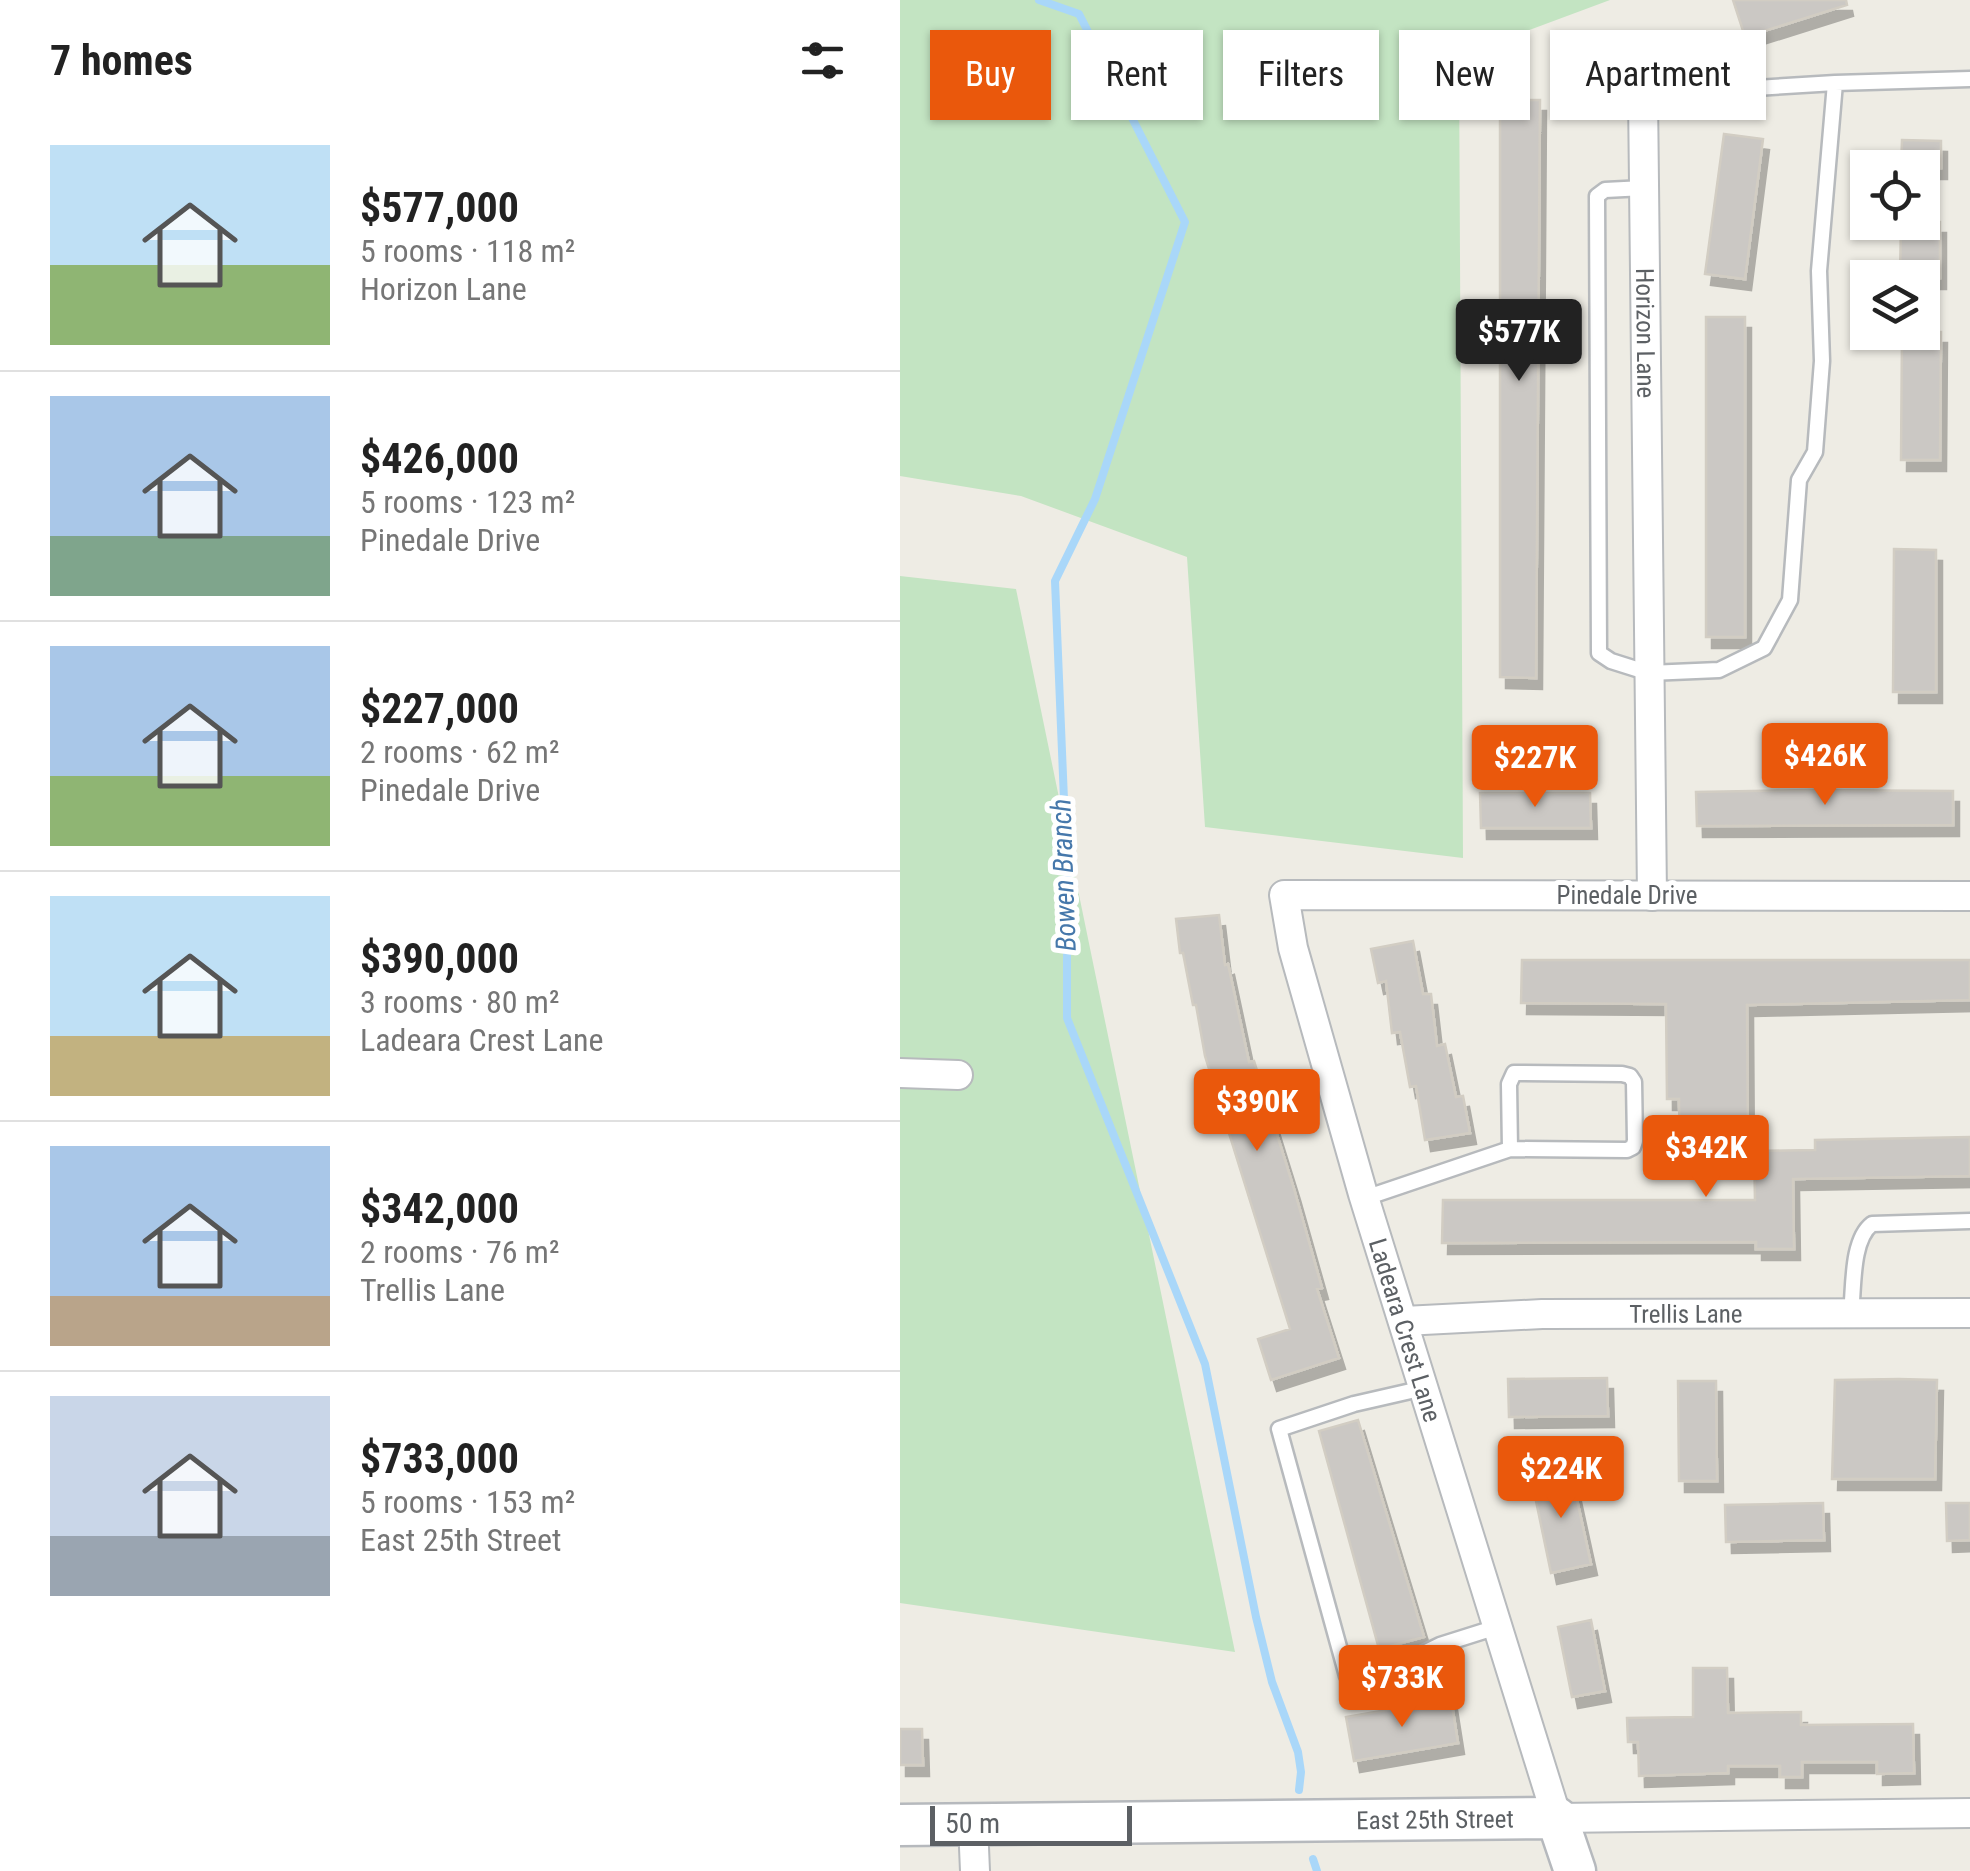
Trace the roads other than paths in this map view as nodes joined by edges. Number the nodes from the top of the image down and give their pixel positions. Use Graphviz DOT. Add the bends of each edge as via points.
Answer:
graph roads {
  1 [pos="1970,79"];
  2 [pos="1835,83"];
  3 [pos="1766,87"];
  4 [pos="1643,120"];
  5 [pos="1644,188"];
  6 [pos="1650,673"];
  7 [pos="1284,895"];
  8 [pos="1652,896"];
  9 [pos="1970,896"];
  10 [pos="900,1074"];
  11 [pos="958,1074"];
  12 [pos="1510,1149"];
  13 [pos="1365,1198"];
  14 [pos="1970,1221"];
  15 [pos="1970,1312"];
  16 [pos="1851,1313"];
  17 [pos="1404,1320"];
  18 [pos="1424,1388"];
  19 [pos="1497,1628"];
  20 [pos="1970,1813"];
  21 [pos="1557,1818"];
  22 [pos="973,1824"];
  23 [pos="900,1825"];
  24 [pos="974,1871"];
  25 [pos="1575,1871"];
  1 -- 2 [label="lane, Horizon Lane"];
  2 -- 3 [label="lane, Horizon Lane"];
  2 -- 6 [label="lane" via="1819,271 1815,452 1799,480 1790,600 1764,648 1719,670"];
  4 -- 5 [label="street, Horizon Lane"];
  5 -- 6 [label="street, Horizon Lane"];
  5 -- 6 [label="lane" via="1597,196 1599,654"];
  6 -- 8 [label="street, Horizon Lane"];
  7 -- 8 [label="street, Pinedale Drive"];
  7 -- 13 [label="street, Ladeara Crest Lane"];
  8 -- 9 [label="street, Pinedale Drive"];
  10 -- 11 [label="street"];
  12 -- 12 [label="lane" via="1633,1147 1634,1082 1622,1074 1514,1073 1508,1084"];
  12 -- 13 [label="lane"];
  13 -- 17 [label="street, Ladeara Crest Lane"];
  14 -- 16 [label="lane" via="1865,1229"];
  15 -- 16 [label="street, Trellis Lane"];
  16 -- 17 [label="street, Trellis Lane"];
  17 -- 18 [label="street, Ladeara Crest Lane"];
  18 -- 19 [label="street, Ladeara Crest Lane"];
  18 -- 19 [label="lane" via="1280,1429 1347,1676 1399,1665 1440,1644"];
  19 -- 21 [label="street, Ladeara Crest Lane"];
  20 -- 21 [label="street, East 25th Street"];
  21 -- 22 [label="street, East 25th Street"];
  21 -- 25 [label="street"];
  22 -- 23 [label="street, East 25th Street"];
  22 -- 24 [label="street"];
}
